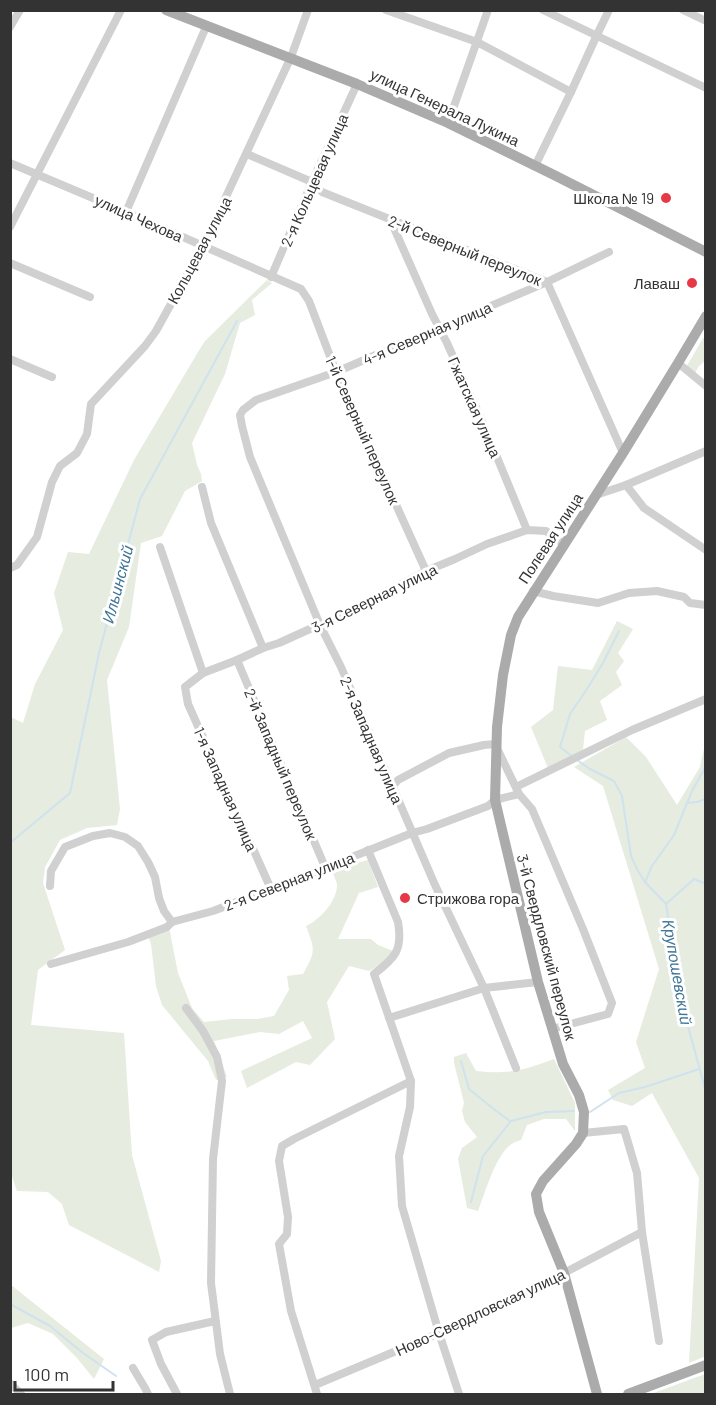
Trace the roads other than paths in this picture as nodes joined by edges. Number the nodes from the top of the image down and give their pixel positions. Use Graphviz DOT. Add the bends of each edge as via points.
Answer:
graph roads {
  1 [pos="20,10"];
  2 [pos="121,10"];
  3 [pos="166,10"];
  4 [pos="308,10"];
  5 [pos="386,10"];
  6 [pos="488,10"];
  7 [pos="543,10"];
  8 [pos="609,10"];
  9 [pos="683,10"];
  10 [pos="705,21"];
  11 [pos="10,27"];
  12 [pos="207,27"];
  13 [pos="596,37"];
  14 [pos="477,42"];
  15 [pos="291,57"];
  16 [pos="357,84"];
  17 [pos="704,85"];
  18 [pos="572,92"];
  19 [pos="448,123"];
  20 [pos="248,153"];
  21 [pos="10,164"];
  22 [pos="535,166"];
  23 [pos="38,175"];
  24 [pos="312,182"];
  25 [pos="126,212"];
  26 [pos="390,219"];
  27 [pos="10,227"];
  28 [pos="203,246"];
  29 [pos="704,251"];
  30 [pos="609,252"];
  31 [pos="10,263"];
  32 [pos="271,277"];
  33 [pos="547,282"];
  34 [pos="301,289"];
  35 [pos="90,297"];
  36 [pos="705,316"];
  37 [pos="439,328"];
  38 [pos="10,359"];
  39 [pos="678,363"];
  40 [pos="336,372"];
  41 [pos="52,377"];
  42 [pos="705,386"];
  43 [pos="243,410"];
  44 [pos="705,452"];
  45 [pos="623,453"];
  46 [pos="626,485"];
  47 [pos="202,487"];
  48 [pos="596,495"];
  49 [pos="527,530"];
  50 [pos="565,545"];
  51 [pos="160,547"];
  52 [pos="705,550"];
  53 [pos="10,568"];
  54 [pos="426,571"];
  55 [pos="533,591"];
  56 [pos="705,605"];
  57 [pos="320,625"];
  58 [pos="263,648"];
  59 [pos="237,660"];
  60 [pos="203,674"];
  61 [pos="185,687"];
  62 [pos="705,699"];
  63 [pos="495,744"];
  64 [pos="392,786"];
  65 [pos="518,790"];
  66 [pos="495,800"];
  67 [pos="412,833"];
  68 [pos="368,850"];
  69 [pos="325,867"];
  70 [pos="50,886"];
  71 [pos="271,889"];
  72 [pos="172,922"];
  73 [pos="51,964"];
  74 [pos="538,981"];
  75 [pos="484,988"];
  76 [pos="186,1008"];
  77 [pos="390,1018"];
  78 [pos="552,1029"];
  79 [pos="516,1068"];
  80 [pos="411,1081"];
  81 [pos="583,1133"];
  82 [pos="642,1232"];
  83 [pos="564,1273"];
  84 [pos="215,1322"];
  85 [pos="439,1333"];
  86 [pos="659,1341"];
  87 [pos="705,1365"];
  88 [pos="133,1368"];
  89 [pos="10,1383"];
  90 [pos="315,1385"];
  91 [pos="21,1395"];
  92 [pos="148,1395"];
  93 [pos="177,1395"];
  94 [pos="230,1395"];
  95 [pos="317,1395"];
  96 [pos="459,1395"];
  97 [pos="597,1395"];
  98 [pos="628,1395"];
  1 -- 11 [label="street"];
  2 -- 23 [label="street"];
  3 -- 12 [label="main road, улица Генерала Лукина"];
  4 -- 15 [label="street, Кольцевая улица"];
  5 -- 14 [label="street"];
  6 -- 14 [label="street"];
  7 -- 13 [label="street"];
  8 -- 13 [label="street"];
  9 -- 10 [label="street"];
  12 -- 15 [label="main road, улица Генерала Лукина"];
  12 -- 25 [label="street"];
  13 -- 17 [label="street"];
  13 -- 18 [label="street"];
  14 -- 18 [label="street"];
  14 -- 19 [label="street"];
  15 -- 16 [label="main road, улица Генерала Лукина"];
  15 -- 20 [label="street, Кольцевая улица"];
  16 -- 19 [label="main road, улица Генерала Лукина"];
  16 -- 24 [label="street, 2-я Кольцевая улица"];
  18 -- 22 [label="street"];
  19 -- 22 [label="main road, улица Генерала Лукина"];
  20 -- 24 [label="street, 2-й Северный переулок"];
  20 -- 28 [label="street, Кольцевая улица"];
  21 -- 23 [label="street, улица Чехова"];
  22 -- 29 [label="main road, улица Генерала Лукина"];
  23 -- 25 [label="street, улица Чехова"];
  23 -- 27 [label="street"];
  24 -- 26 [label="street, 2-й Северный переулок" via="322,192"];
  24 -- 32 [label="street, 2-я Кольцевая улица"];
  25 -- 28 [label="street, улица Чехова"];
  26 -- 33 [label="street, 2-й Северный переулок"];
  26 -- 37 [label="street, Гжатская улица"];
  28 -- 32 [label="street, улица Чехова"];
  28 -- 53 [label="street, Кольцевая улица" via="156,331 91,404 87,434 77,453 60,466 52,482 37,537 17,565"];
  30 -- 33 [label="street, 4-я Северная улица"];
  31 -- 35 [label="street"];
  32 -- 34 [label="street, улица Чехова"];
  33 -- 37 [label="street, 4-я Северная улица"];
  33 -- 45 [label="street, 2-й Северный переулок"];
  34 -- 40 [label="street, 1-й Северный переулок"];
  36 -- 39 [label="main road, Полевая улица"];
  37 -- 40 [label="street, 4-я Северная улица"];
  37 -- 49 [label="street, Гжатская улица"];
  38 -- 41 [label="street"];
  39 -- 42 [label="street"];
  39 -- 45 [label="main road, Полевая улица"];
  40 -- 43 [label="street, 4-я Северная улица" via="256,400"];
  40 -- 54 [label="street, 1-й Северный переулок"];
  43 -- 57 [label="street, 2-я Западная улица" via="240,415 250,457"];
  44 -- 46 [label="street"];
  45 -- 48 [label="main road, Полевая улица"];
  46 -- 48 [label="street"];
  46 -- 52 [label="street" via="644,508"];
  47 -- 58 [label="street" via="211,523"];
  48 -- 50 [label="main road, Полевая улица"];
  49 -- 50 [label="street" via="546,531"];
  49 -- 54 [label="street, 3-я Северная улица"];
  50 -- 55 [label="main road, Полевая улица"];
  51 -- 60 [label="street"];
  54 -- 57 [label="street, 3-я Северная улица"];
  55 -- 56 [label="street" via="598,603 629,593 657,591"];
  55 -- 63 [label="main road, Полевая улица" via="511,634"];
  57 -- 58 [label="street, 3-я Северная улица"];
  57 -- 64 [label="street, 2-я Западная улица"];
  58 -- 59 [label="street, 3-я Северная улица"];
  59 -- 60 [label="street, 3-я Северная улица"];
  59 -- 69 [label="street, 2-й Западный переулок"];
  60 -- 61 [label="street, 3-я Северная улица"];
  61 -- 71 [label="street, 1-я Западная улица" via="188,704"];
  62 -- 65 [label="street, 2-я Северная улица" via="632,730"];
  63 -- 64 [label="street" via="449,753"];
  63 -- 65 [label="street"];
  63 -- 66 [label="main road, Полевая улица"];
  64 -- 67 [label="street, 2-я Западная улица"];
  65 -- 66 [label="street, 2-я Северная улица"];
  65 -- 78 [label="street" via="532,809 612,1003 608,1014"];
  66 -- 67 [label="street, 2-я Северная улица"];
  66 -- 74 [label="main road, 3-й Свердловский переулок"];
  67 -- 68 [label="street, 2-я Северная улица"];
  67 -- 75 [label="street, 2-я Западная улица"];
  68 -- 69 [label="street, 2-я Северная улица"];
  68 -- 77 [label="street" via="400,933 399,946 390,962 374,974"];
  69 -- 71 [label="street, 2-я Северная улица"];
  70 -- 72 [label="street" via="51,871 65,847 93,836 126,837 138,846 148,862 164,911"];
  71 -- 72 [label="street, 2-я Северная улица"];
  72 -- 73 [label="street, 2-я Северная улица" via="128,942"];
  74 -- 75 [label="street"];
  74 -- 78 [label="main road, 3-й Свердловский переулок"];
  75 -- 77 [label="street"];
  75 -- 79 [label="street, 2-я Западная улица"];
  76 -- 84 [label="street" via="217,1057 222,1081 213,1159 211,1283"];
  77 -- 80 [label="street"];
  78 -- 81 [label="main road, 3-й Свердловский переулок" via="563,1065 579,1095 584,1112"];
  80 -- 85 [label="street" via="410,1107 399,1156 402,1206"];
  80 -- 90 [label="street" via="282,1146 279,1161 288,1216 286,1234 279,1245 291,1311"];
  81 -- 82 [label="street" via="624,1129 637,1173"];
  81 -- 83 [label="main road" via="536,1194 539,1212"];
  82 -- 83 [label="street, Ново-Свердловская улица"];
  82 -- 86 [label="street"];
  83 -- 85 [label="street, Ново-Свердловская улица"];
  83 -- 97 [label="main road"];
  84 -- 93 [label="street" via="166,1332 152,1340"];
  84 -- 94 [label="street"];
  85 -- 90 [label="street, Ново-Свердловская улица"];
  85 -- 96 [label="street"];
  87 -- 98 [label="main road"];
  88 -- 92 [label="street"];
  89 -- 91 [label="street"];
  90 -- 95 [label="street"];
}
